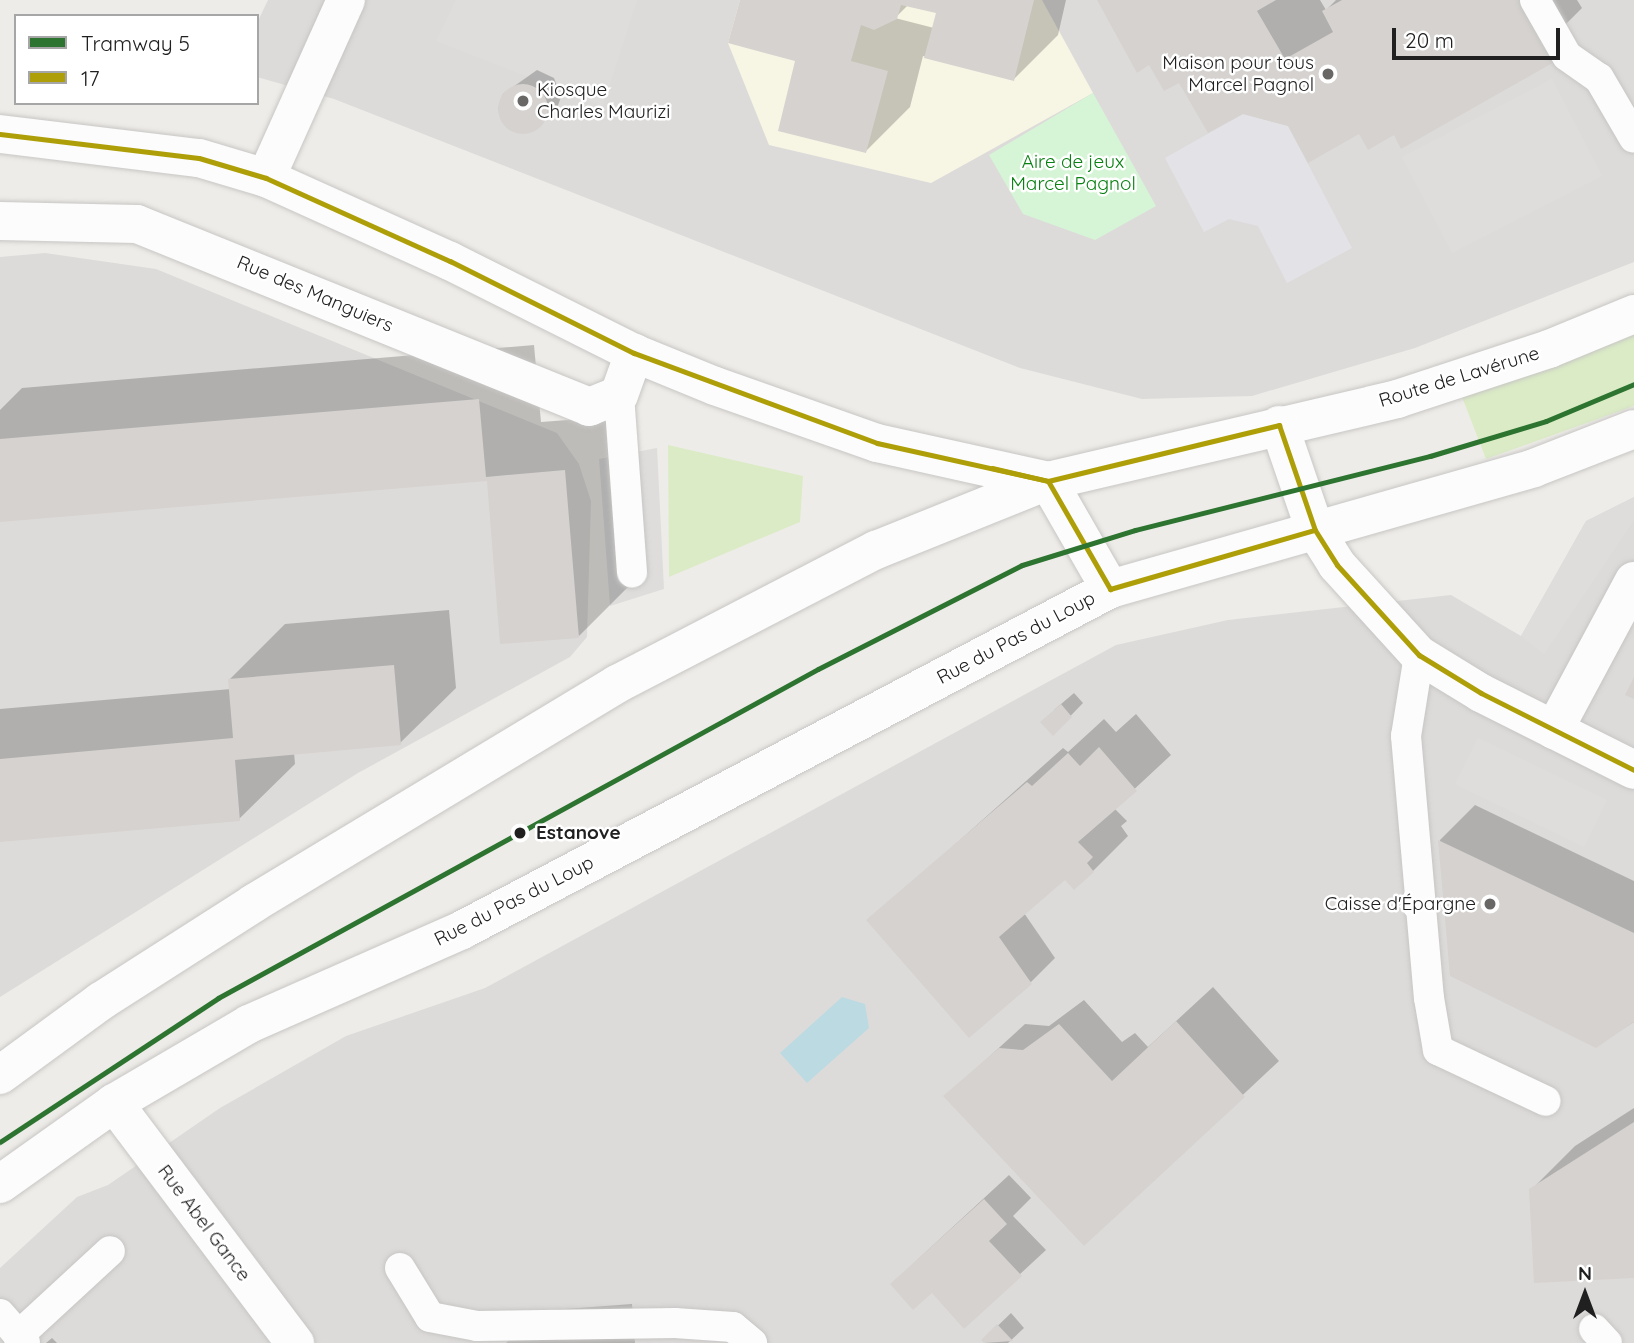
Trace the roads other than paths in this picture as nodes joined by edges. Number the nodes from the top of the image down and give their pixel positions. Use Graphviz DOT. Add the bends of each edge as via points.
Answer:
graph roads {
  1 [pos="346,0"];
  2 [pos="1535,0"];
  3 [pos="0,134"];
  4 [pos="1634,138"];
  5 [pos="266,178"];
  6 [pos="0,221"];
  7 [pos="1634,314"];
  8 [pos="634,353"];
  9 [pos="619,395"];
  10 [pos="1279,425"];
  11 [pos="1634,429"];
  12 [pos="1048,481"];
  13 [pos="1315,530"];
  14 [pos="632,573"];
  15 [pos="1634,581"];
  16 [pos="1110,589"];
  17 [pos="1419,655"];
  18 [pos="1554,730"];
  19 [pos="1634,770"];
  20 [pos="0,1075"];
  21 [pos="1546,1101"];
  22 [pos="114,1103"];
  23 [pos="0,1184"];
  24 [pos="110,1251"];
  25 [pos="400,1268"];
  26 [pos="14,1331"];
  27 [pos="295,1343"];
  28 [pos="752,1343"];
  1 -- 5 [label="street"];
  2 -- 4 [label="lane" via="1567,56 1599,78"];
  3 -- 5 [label="street, Route de Lavérune" via="200,158"];
  5 -- 8 [label="street, Route de Lavérune" via="450,261"];
  6 -- 9 [label="street, Rue des Manguiers" via="137,224 273,276 564,400 589,407"];
  7 -- 10 [label="street, Route de Lavérune" via="1549,349 1421,391"];
  8 -- 9 [label="street"];
  8 -- 12 [label="street, Route de Lavérune" via="877,443"];
  9 -- 14 [label="lane"];
  10 -- 12 [label="street, Route de Lavérune"];
  10 -- 13 [label="street"];
  11 -- 13 [label="street" via="1534,468"];
  12 -- 16 [label="street"];
  12 -- 20 [label="street" via="876,550 617,684 254,903 101,1001"];
  13 -- 16 [label="street"];
  13 -- 17 [label="street" via="1337,565"];
  15 -- 18 [label="street"];
  16 -- 22 [label="street, Rue du Pas du Loup" via="463,930 250,1024"];
  17 -- 18 [label="street"];
  17 -- 21 [label="lane" via="1406,736 1429,998 1438,1050"];
  18 -- 19 [label="street"];
  22 -- 23 [label="street, Rue du Pas du Loup"];
  22 -- 27 [label="street, Rue Abel Gance"];
  24 -- 26 [label="lane"];
  25 -- 28 [label="lane" via="430,1317 477,1326 733,1327"];
}
